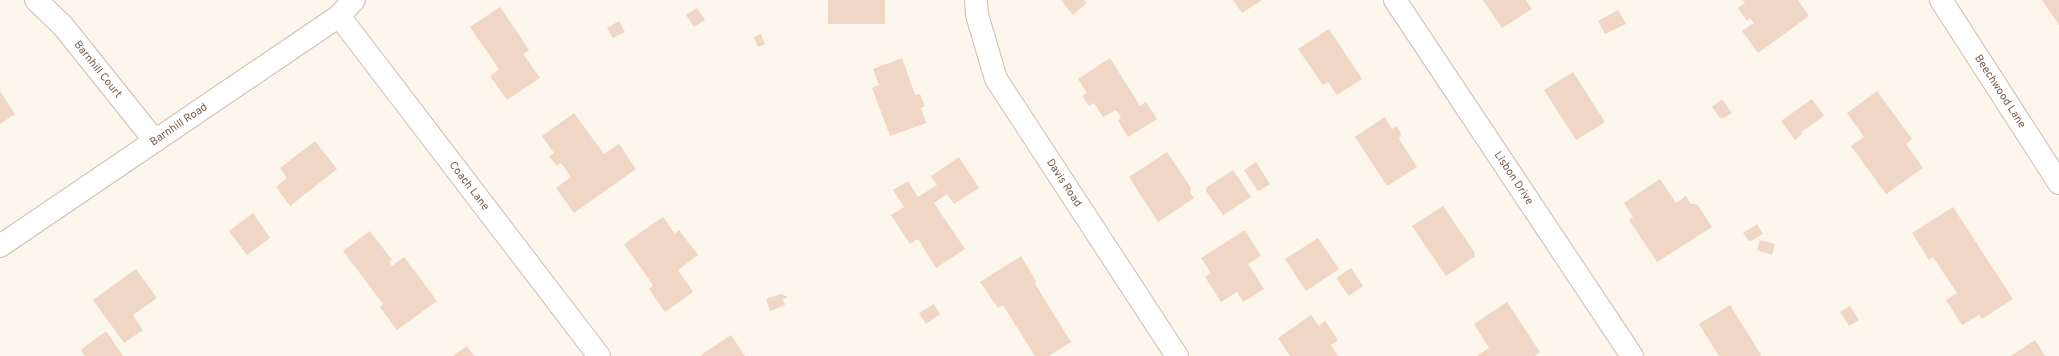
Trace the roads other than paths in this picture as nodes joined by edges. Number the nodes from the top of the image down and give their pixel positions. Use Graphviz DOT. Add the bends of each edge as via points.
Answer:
graph roads {
  1 [pos="36,0"];
  2 [pos="354,0"];
  3 [pos="976,0"];
  4 [pos="1395,0"];
  5 [pos="1941,0"];
  6 [pos="340,16"];
  7 [pos="155,141"];
  8 [pos="2059,183"];
  9 [pos="0,246"];
  10 [pos="599,356"];
  11 [pos="1177,356"];
  12 [pos="1632,356"];
  1 -- 7 [label="street, Barnhill Court" via="63,26"];
  2 -- 6 [label="street, Barnhill Road"];
  3 -- 11 [label="street, Davis Road" via="977,15 996,79"];
  4 -- 12 [label="street, Lisbon Drive"];
  5 -- 8 [label="street, Beechwood Lane"];
  6 -- 7 [label="street, Barnhill Road"];
  6 -- 10 [label="street, Coach Lane"];
  7 -- 9 [label="street, Barnhill Road"];
}
